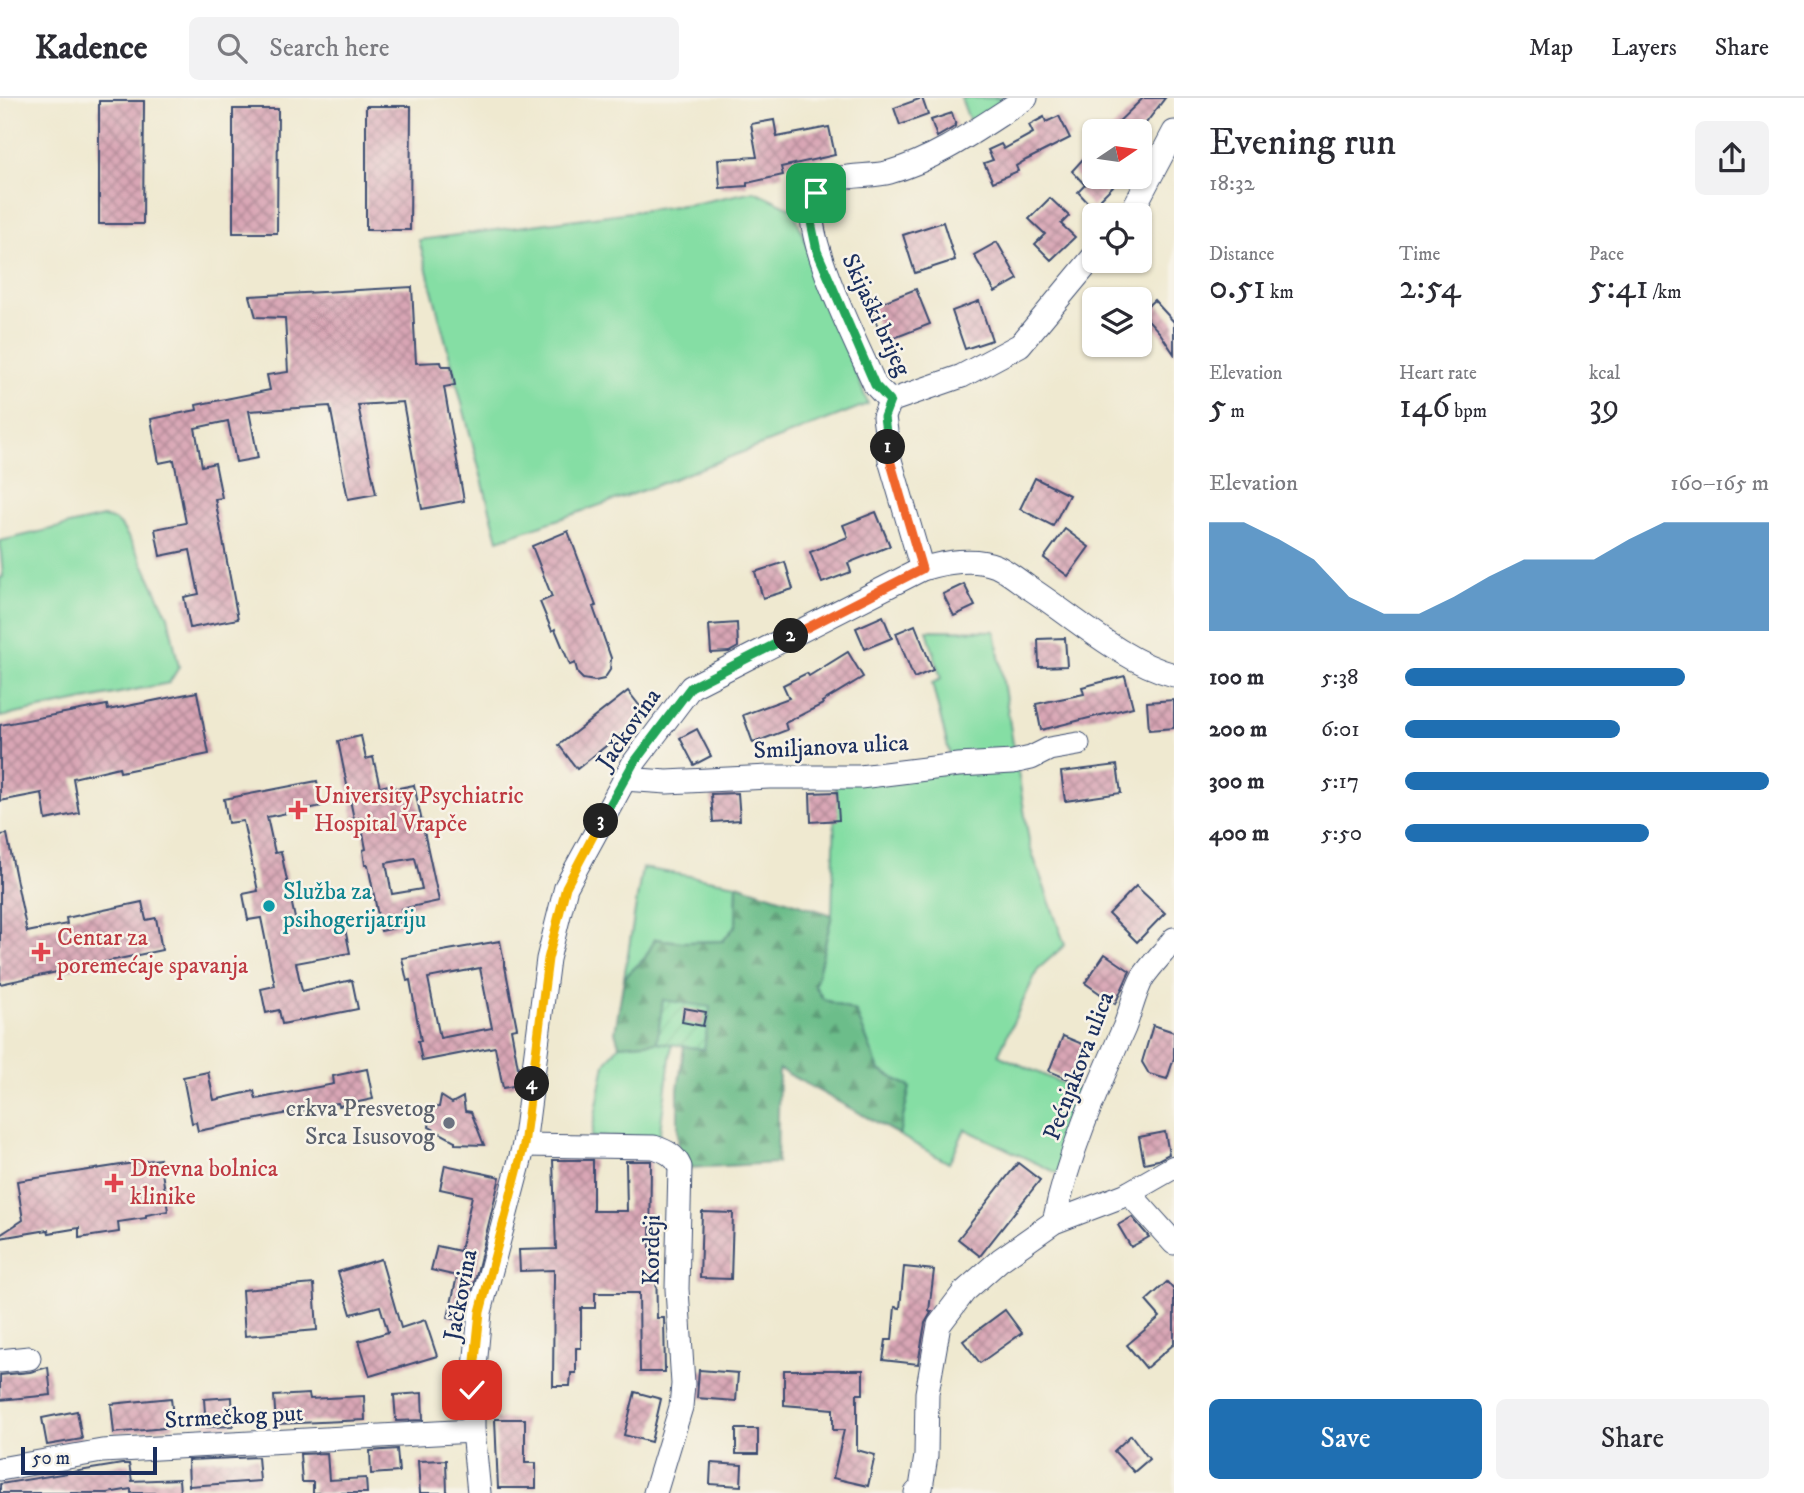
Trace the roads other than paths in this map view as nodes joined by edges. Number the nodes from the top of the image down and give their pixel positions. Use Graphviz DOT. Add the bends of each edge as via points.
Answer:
graph roads {
  1 [pos="1026,98"];
  2 [pos="1174,132"];
  3 [pos="1136,203"];
  4 [pos="1082,270"];
  5 [pos="890,401"];
  6 [pos="922,569"];
  7 [pos="1174,676"];
  8 [pos="1078,744"];
  9 [pos="624,779"];
  10 [pos="1174,939"];
  11 [pos="524,1145"];
  12 [pos="1174,1167"];
  13 [pos="1129,1193"];
  14 [pos="1054,1222"];
  15 [pos="1174,1243"];
  16 [pos="29,1358"];
  17 [pos="0,1362"];
  18 [pos="473,1431"];
  19 [pos="0,1469"];
  20 [pos="925,1491"];
  21 [pos="479,1493"];
  22 [pos="655,1493"];
  1 -- 5 [label="street, Skijaški brijeg" via="931,156 888,173 826,183 816,193 811,222 817,251 875,385"];
  2 -- 3 [label="street"];
  4 -- 5 [label="street" via="1020,345 962,376"];
  5 -- 6 [label="street" via="884,417 890,460"];
  6 -- 7 [label="street, Jačkovina" via="945,562 995,565 1126,655"];
  6 -- 9 [label="street, Jačkovina" via="691,687"];
  8 -- 9 [label="street, Smiljanova ulica" via="1013,762 860,777"];
  9 -- 11 [label="street, Jačkovina" via="566,887 548,959"];
  10 -- 14 [label="street, Pećnjakova ulica" via="1136,992 1072,1153"];
  11 -- 18 [label="street, Jačkovina" via="480,1312"];
  11 -- 22 [label="street, Kordeji" via="654,1147 668,1152 680,1167 677,1289 683,1384 681,1407"];
  12 -- 13 [label="street"];
  13 -- 14 [label="street"];
  13 -- 15 [label="street"];
  14 -- 20 [label="street" via="964,1292 939,1325 927,1393"];
  16 -- 17 [label="street"];
  18 -- 19 [label="street, Strmečkog put" via="102,1451"];
  18 -- 21 [label="street, Jačkovina"];
}
